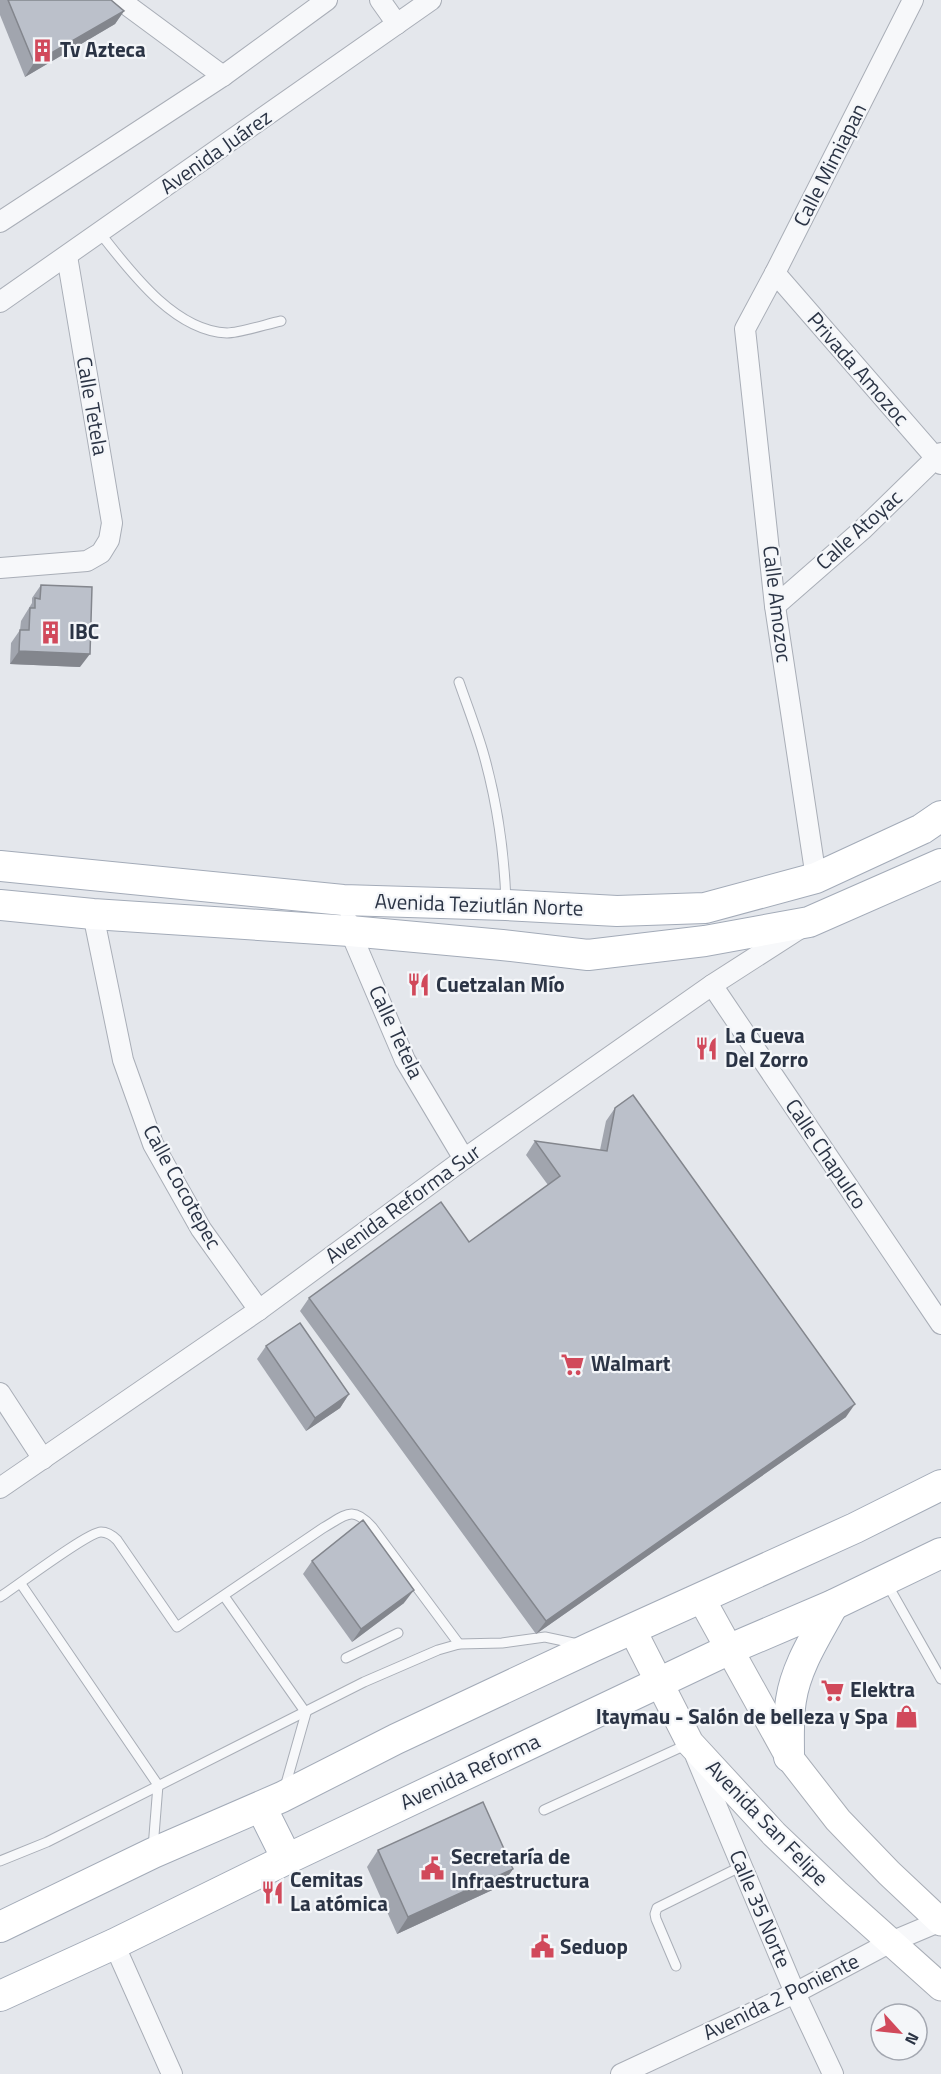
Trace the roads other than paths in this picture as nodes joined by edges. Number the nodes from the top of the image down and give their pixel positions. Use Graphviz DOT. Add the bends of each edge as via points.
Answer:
graph roads {
  1 [pos="120,0"];
  2 [pos="327,0"];
  3 [pos="380,0"];
  4 [pos="431,0"];
  5 [pos="913,0"];
  6 [pos="397,24"];
  7 [pos="223,76"];
  8 [pos="0,222"];
  9 [pos="100,233"];
  10 [pos="67,256"];
  11 [pos="775,273"];
  12 [pos="0,302"];
  13 [pos="281,321"];
  14 [pos="745,329"];
  15 [pos="939,459"];
  16 [pos="2,573"];
  17 [pos="775,606"];
  18 [pos="459,682"];
  19 [pos="941,816"];
  20 [pos="941,864"];
  21 [pos="0,866"];
  22 [pos="816,878"];
  23 [pos="343,900"];
  24 [pos="0,905"];
  25 [pos="506,905"];
  26 [pos="93,914"];
  27 [pos="809,922"];
  28 [pos="350,932"];
  29 [pos="712,985"];
  30 [pos="464,1158"];
  31 [pos="259,1310"];
  32 [pos="941,1323"];
  33 [pos="0,1393"];
  34 [pos="43,1459"];
  35 [pos="941,1485"];
  36 [pos="0,1488"];
  37 [pos="941,1553"];
  38 [pos="885,1580"];
  39 [pos="21,1584"];
  40 [pos="224,1596"];
  41 [pos="0,1597"];
  42 [pos="701,1598"];
  43 [pos="833,1605"];
  44 [pos="632,1629"];
  45 [pos="398,1633"];
  46 [pos="459,1644"];
  47 [pos="592,1647"];
  48 [pos="730,1649"];
  49 [pos="346,1658"];
  50 [pos="941,1679"];
  51 [pos="659,1683"];
  52 [pos="306,1713"];
  53 [pos="690,1743"];
  54 [pos="789,1757"];
  55 [pos="158,1785"];
  56 [pos="272,1802"];
  57 [pos="544,1810"];
  58 [pos="153,1853"];
  59 [pos="287,1859"];
  60 [pos="0,1861"];
  61 [pos="742,1866"];
  62 [pos="941,1921"];
  63 [pos="4,1923"];
  64 [pos="891,1942"];
  65 [pos="114,1944"];
  66 [pos="676,1966"];
  67 [pos="941,1987"];
  68 [pos="795,1993"];
  69 [pos="0,1996"];
  70 [pos="172,2074"];
  71 [pos="621,2074"];
  72 [pos="833,2074"];
  1 -- 7 [label="street"];
  2 -- 7 [label="street"];
  3 -- 6 [label="street"];
  4 -- 6 [label="street, Avenida Juárez"];
  5 -- 11 [label="street, Calle Mimiapan"];
  6 -- 9 [label="street, Avenida Juárez"];
  7 -- 8 [label="street"];
  9 -- 10 [label="street, Avenida Juárez"];
  9 -- 13 [label="lane" via="138,282 190,324 227,333"];
  10 -- 12 [label="street, Avenida Juárez"];
  10 -- 16 [label="street, Calle Tetela" via="112,523 109,540 101,552 87,561"];
  11 -- 14 [label="street, Calle Mimiapan"];
  11 -- 15 [label="street, Privada Amozoc"];
  14 -- 17 [label="street, Calle Amozoc"];
  15 -- 17 [label="street, Calle Atoyac"];
  17 -- 22 [label="street, Calle Amozoc"];
  18 -- 25 [label="lane" via="494,794"];
  19 -- 22 [label="main road, Avenida Teziutlán Norte" via="922,829"];
  20 -- 27 [label="main road, Avenida Teziutlán Norte"];
  21 -- 23 [label="main road, Avenida Teziutlán Norte"];
  22 -- 25 [label="main road, Avenida Teziutlán Norte" via="705,908 617,911"];
  23 -- 25 [label="main road, Avenida Teziutlán Norte"];
  23 -- 28 [label="street, Calle Tetela"];
  24 -- 26 [label="main road, Avenida Teziutlán Norte"];
  26 -- 28 [label="main road, Avenida Teziutlán Norte"];
  26 -- 31 [label="street, Calle Cocotepec" via="123,1060 153,1144 201,1229"];
  27 -- 28 [label="main road, Avenida Teziutlán Norte" via="705,941 588,955"];
  27 -- 29 [label="street, Avenida Reforma Sur"];
  28 -- 30 [label="street, Calle Tetela" via="405,1060"];
  29 -- 30 [label="street, Avenida Reforma Sur"];
  29 -- 32 [label="street, Calle Chapulco"];
  30 -- 31 [label="street, Avenida Reforma Sur"];
  31 -- 34 [label="street, Avenida Reforma Sur"];
  33 -- 34 [label="street"];
  34 -- 36 [label="street, Avenida Reforma Sur"];
  35 -- 42 [label="main road"];
  37 -- 38 [label="main road, Avenida Reforma"];
  38 -- 43 [label="main road, Avenida Reforma"];
  38 -- 50 [label="lane"];
  39 -- 40 [label="lane" via="100,1532 117,1540 177,1627"];
  39 -- 41 [label="lane"];
  39 -- 55 [label="lane"];
  40 -- 46 [label="lane" via="324,1528 354,1513 372,1527"];
  40 -- 52 [label="lane"];
  42 -- 44 [label="main road"];
  42 -- 48 [label="main road"];
  43 -- 48 [label="main road, Avenida Reforma"];
  43 -- 54 [label="main road" via="795,1680 790,1701"];
  44 -- 47 [label="main road"];
  44 -- 51 [label="main road, Avenida San Felipe"];
  45 -- 49 [label="lane"];
  46 -- 47 [label="lane" via="545,1637"];
  46 -- 52 [label="lane" via="364,1682"];
  47 -- 56 [label="main road"];
  48 -- 51 [label="main road, Avenida Reforma"];
  48 -- 54 [label="main road"];
  51 -- 53 [label="main road, Avenida San Felipe"];
  51 -- 59 [label="main road, Avenida Reforma"];
  52 -- 55 [label="lane"];
  52 -- 56 [label="lane"];
  53 -- 57 [label="lane"];
  53 -- 61 [label="street, Calle 35 Norte"];
  53 -- 64 [label="main road, Avenida San Felipe" via="774,1834"];
  54 -- 62 [label="main road" via="838,1820"];
  55 -- 58 [label="lane"];
  55 -- 60 [label="lane" via="47,1842"];
  56 -- 58 [label="main road"];
  56 -- 59 [label="main road"];
  58 -- 63 [label="main road"];
  59 -- 65 [label="main road, Avenida Reforma"];
  61 -- 66 [label="lane" via="657,1908 656,1919"];
  61 -- 68 [label="street, Calle 35 Norte"];
  62 -- 64 [label="street, Avenida 2 Poniente"];
  64 -- 67 [label="main road, Avenida San Felipe"];
  64 -- 68 [label="street, Avenida 2 Poniente"];
  65 -- 69 [label="main road, Avenida Reforma"];
  65 -- 70 [label="street"];
  68 -- 71 [label="street, Avenida 2 Poniente"];
  68 -- 72 [label="street, Calle 35 Norte"];
}
